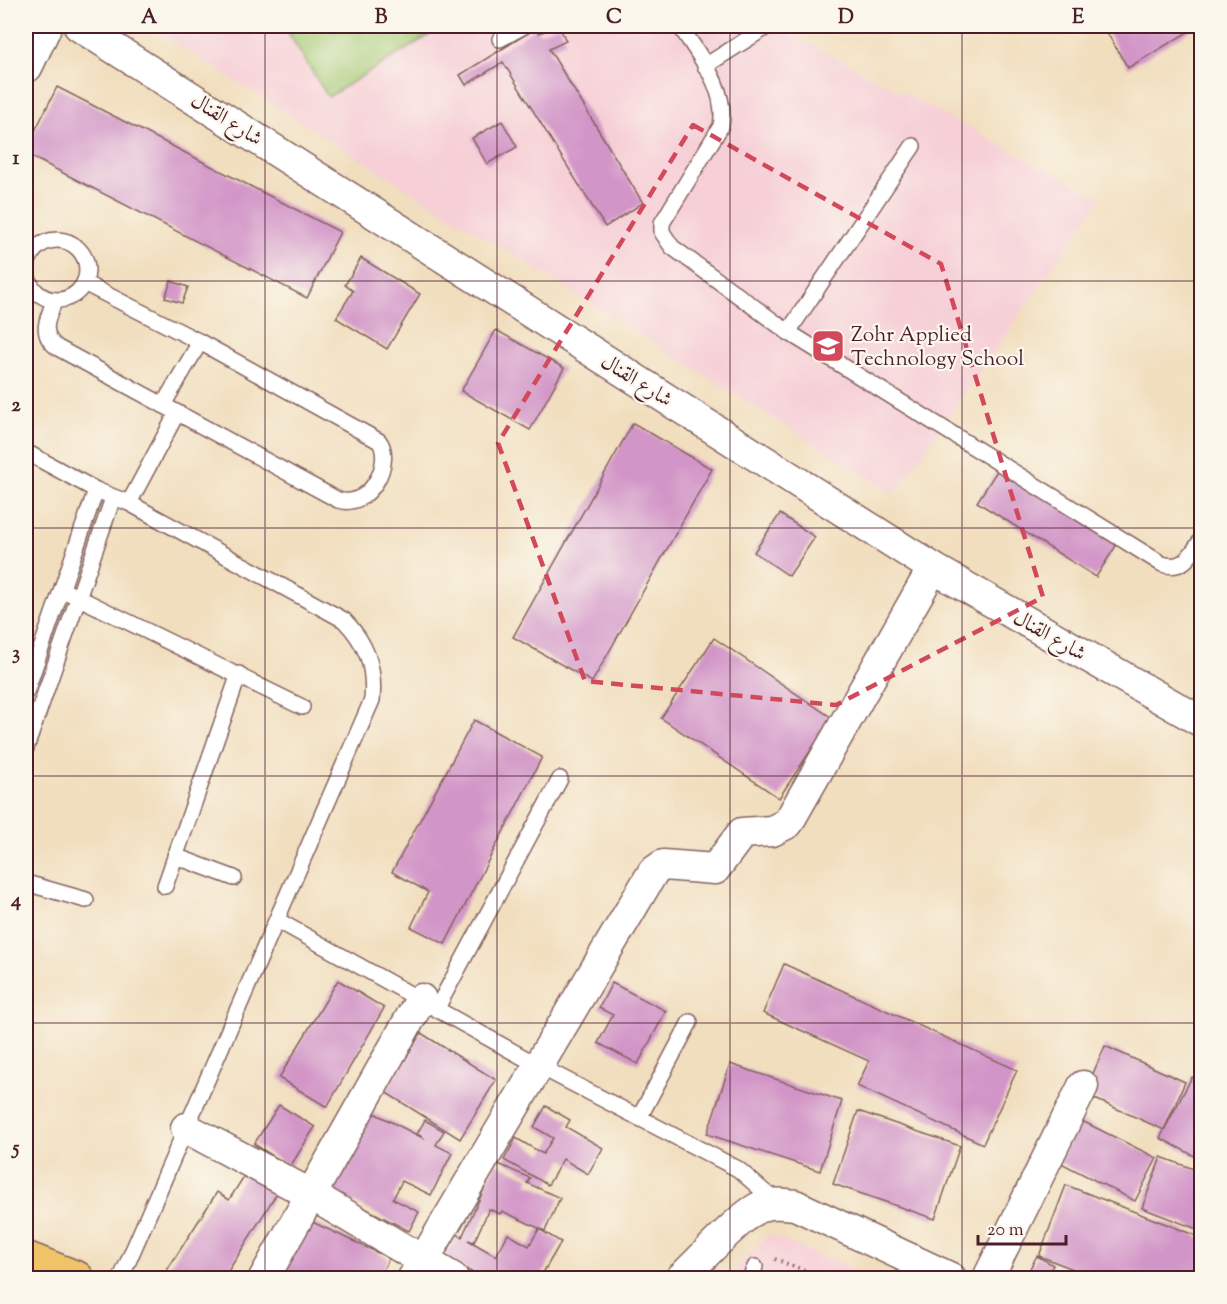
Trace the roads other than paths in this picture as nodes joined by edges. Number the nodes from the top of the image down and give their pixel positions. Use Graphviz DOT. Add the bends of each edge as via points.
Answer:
graph roads {
  1 [pos="45,26"];
  2 [pos="79,26"];
  3 [pos="524,26"];
  4 [pos="680,26"];
  5 [pos="768,26"];
  6 [pos="500,39"];
  7 [pos="26,66"];
  8 [pos="705,66"];
  9 [pos="913,146"];
  10 [pos="84,283"];
  11 [pos="55,300"];
  12 [pos="788,332"];
  13 [pos="200,342"];
  14 [pos="163,405"];
  15 [pos="177,412"];
  16 [pos="26,452"];
  17 [pos="96,490"];
  18 [pos="113,498"];
  19 [pos="129,503"];
  20 [pos="1202,539"];
  21 [pos="933,568"];
  22 [pos="63,590"];
  23 [pos="79,597"];
  24 [pos="239,674"];
  25 [pos="26,692"];
  26 [pos="302,707"];
  27 [pos="1202,722"];
  28 [pos="26,748"];
  29 [pos="561,779"];
  30 [pos="175,856"];
  31 [pos="234,878"];
  32 [pos="26,883"];
  33 [pos="165,886"];
  34 [pos="86,900"];
  35 [pos="277,920"];
  36 [pos="429,1004"];
  37 [pos="690,1022"];
  38 [pos="537,1065"];
  39 [pos="1083,1086"];
  40 [pos="639,1118"];
  41 [pos="186,1128"];
  42 [pos="310,1194"];
  43 [pos="777,1203"];
  44 [pos="26,1258"];
  45 [pos="418,1269"];
  46 [pos="77,1278"];
  47 [pos="121,1278"];
  48 [pos="264,1278"];
  49 [pos="453,1278"];
  50 [pos="681,1278"];
  51 [pos="951,1278"];
  52 [pos="988,1278"];
  1 -- 7 [label="street"];
  2 -- 21 [label="street, شارع القنال"];
  3 -- 6 [label="lane"];
  4 -- 8 [label="lane"];
  5 -- 8 [label="lane"];
  8 -- 12 [label="lane" via="723,101 721,126 666,215 662,232 672,247"];
  9 -- 12 [label="lane"];
  10 -- 11 [label="lane" via="67,299"];
  10 -- 11 [label="lane" via="87,272 79,249 58,239 46,241 36,247 26,268 34,290"];
  10 -- 13 [label="lane"];
  11 -- 14 [label="lane" via="46,326 51,343"];
  12 -- 20 [label="lane" via="1162,564 1183,563"];
  13 -- 14 [label="lane"];
  13 -- 15 [label="lane" via="380,441 384,462 368,494 346,502"];
  14 -- 15 [label="lane"];
  15 -- 19 [label="lane"];
  16 -- 17 [label="lane"];
  17 -- 18 [label="lane"];
  17 -- 22 [label="lane"];
  18 -- 19 [label="lane"];
  18 -- 23 [label="lane"];
  19 -- 35 [label="lane" via="344,620 359,636 369,656 374,678 372,700"];
  21 -- 27 [label="street, شارع القنال"];
  21 -- 38 [label="street" via="788,823 772,831 742,833 715,869 663,865 653,872"];
  22 -- 23 [label="lane"];
  22 -- 25 [label="lane"];
  23 -- 24 [label="lane"];
  23 -- 28 [label="lane"];
  24 -- 26 [label="lane"];
  24 -- 30 [label="lane"];
  29 -- 36 [label="lane"];
  30 -- 31 [label="lane"];
  30 -- 33 [label="lane"];
  32 -- 34 [label="lane"];
  35 -- 36 [label="lane"];
  35 -- 41 [label="lane"];
  36 -- 38 [label="lane"];
  36 -- 42 [label="street"];
  37 -- 40 [label="lane"];
  38 -- 40 [label="lane"];
  38 -- 45 [label="street"];
  39 -- 52 [label="street"];
  40 -- 43 [label="lane" via="738,1169"];
  41 -- 42 [label="street"];
  41 -- 47 [label="lane"];
  42 -- 45 [label="street"];
  42 -- 48 [label="street"];
  43 -- 50 [label="street" via="761,1206 748,1215"];
  43 -- 51 [label="street" via="795,1205"];
  44 -- 46 [label="main road"];
  45 -- 49 [label="street"];
}
